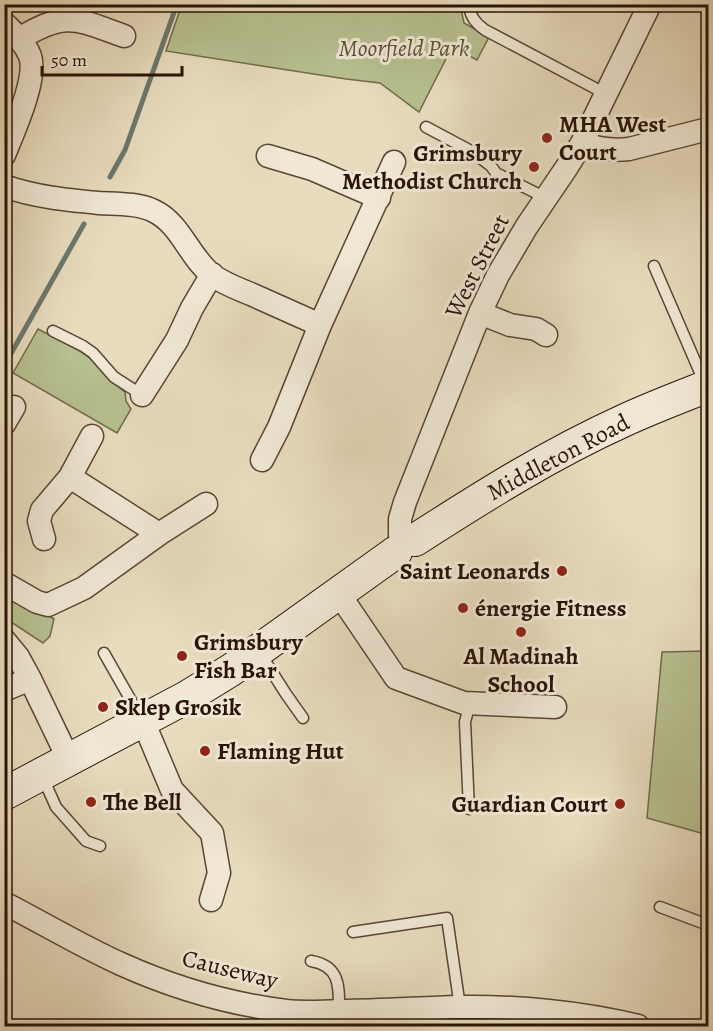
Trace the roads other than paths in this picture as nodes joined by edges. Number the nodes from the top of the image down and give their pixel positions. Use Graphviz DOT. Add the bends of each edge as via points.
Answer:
graph roads {
  1 [pos="468,4"];
  2 [pos="650,4"];
  3 [pos="12,31"];
  4 [pos="124,36"];
  5 [pos="606,94"];
  6 [pos="426,127"];
  7 [pos="708,129"];
  8 [pos="582,143"];
  9 [pos="4,155"];
  10 [pos="268,156"];
  11 [pos="394,162"];
  12 [pos="4,186"];
  13 [pos="379,198"];
  14 [pos="546,198"];
  15 [pos="654,266"];
  16 [pos="212,274"];
  17 [pos="480,314"];
  18 [pos="320,325"];
  19 [pos="53,331"];
  20 [pos="546,335"];
  21 [pos="708,387"];
  22 [pos="141,395"];
  23 [pos="92,436"];
  24 [pos="262,460"];
  25 [pos="70,477"];
  26 [pos="206,504"];
  27 [pos="159,534"];
  28 [pos="44,540"];
  29 [pos="403,542"];
  30 [pos="4,583"];
  31 [pos="339,594"];
  32 [pos="4,640"];
  33 [pos="258,650"];
  34 [pos="104,653"];
  35 [pos="30,679"];
  36 [pos="4,690"];
  37 [pos="470,703"];
  38 [pos="555,707"];
  39 [pos="303,718"];
  40 [pos="143,722"];
  41 [pos="69,760"];
  42 [pos="41,775"];
  43 [pos="4,794"];
  44 [pos="468,809"];
  45 [pos="100,846"];
  46 [pos="210,900"];
  47 [pos="4,903"];
  48 [pos="660,907"];
  49 [pos="708,925"];
  50 [pos="354,932"];
  51 [pos="311,962"];
  52 [pos="460,1007"];
  53 [pos="339,1011"];
  54 [pos="287,1019"];
  55 [pos="638,1026"];
  1 -- 5 [label="lane" via="471,16 485,30"];
  2 -- 5 [label="street, West Street"];
  3 -- 4 [label="street" via="69,20"];
  3 -- 9 [label="street" via="33,66 30,86"];
  5 -- 8 [label="street, West Street"];
  6 -- 14 [label="lane" via="471,151 496,173"];
  7 -- 8 [label="street" via="629,149 606,150"];
  8 -- 14 [label="street, West Street"];
  10 -- 13 [label="street" via="312,169"];
  11 -- 13 [label="street"];
  12 -- 16 [label="street" via="58,200 155,211 175,227"];
  13 -- 18 [label="street"];
  14 -- 17 [label="street, West Street" via="498,275"];
  15 -- 21 [label="lane"];
  16 -- 18 [label="street"];
  16 -- 22 [label="street" via="177,340"];
  17 -- 20 [label="street"];
  17 -- 29 [label="street, West Street" via="405,502 400,519"];
  18 -- 24 [label="street"];
  19 -- 22 [label="lane" via="93,353 114,377"];
  21 -- 29 [label="street, Middleton Road" via="624,420 570,447"];
  23 -- 25 [label="street"];
  25 -- 27 [label="street"];
  25 -- 28 [label="street" via="42,510 39,521"];
  26 -- 27 [label="street"];
  27 -- 30 [label="street" via="84,588 48,605"];
  29 -- 31 [label="street, Middleton Road"];
  31 -- 33 [label="street, Middleton Road"];
  31 -- 37 [label="street" via="396,678"];
  32 -- 35 [label="street"];
  33 -- 39 [label="lane"];
  33 -- 40 [label="street, Middleton Road"];
  34 -- 40 [label="lane"];
  35 -- 36 [label="street"];
  35 -- 41 [label="street"];
  37 -- 38 [label="street"];
  37 -- 44 [label="lane" via="465,722"];
  40 -- 41 [label="street, Middleton Road"];
  40 -- 46 [label="street" via="172,790 212,833 219,873"];
  41 -- 42 [label="street, Middleton Road"];
  42 -- 43 [label="street, Middleton Road"];
  42 -- 45 [label="lane" via="56,807 86,841"];
  47 -- 54 [label="street, Causeway" via="143,973"];
  48 -- 49 [label="lane"];
  50 -- 52 [label="lane" via="447,918"];
  51 -- 53 [label="lane" via="329,968 336,976"];
  52 -- 53 [label="street, Causeway"];
  52 -- 55 [label="street, Causeway" via="536,1010"];
  53 -- 54 [label="street, Causeway"];
}
